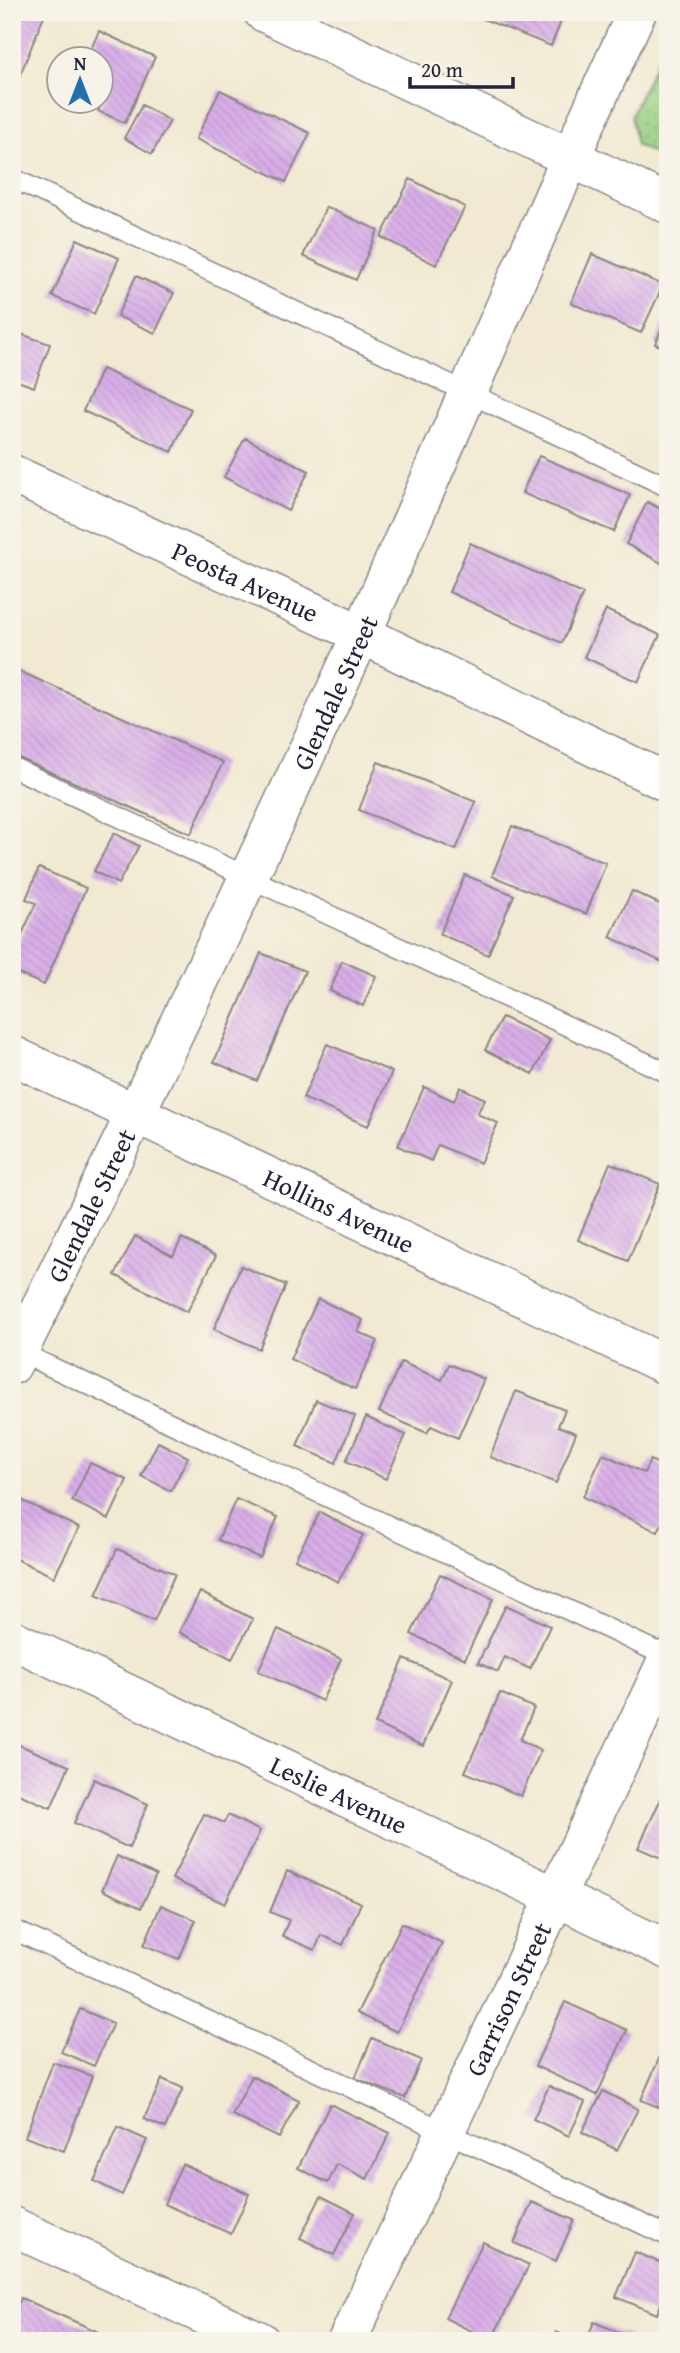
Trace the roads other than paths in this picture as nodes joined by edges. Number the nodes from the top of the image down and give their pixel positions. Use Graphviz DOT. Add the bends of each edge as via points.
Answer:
graph roads {
  1 [pos="263,12"];
  2 [pos="637,12"];
  3 [pos="569,158"];
  4 [pos="12,178"];
  5 [pos="668,204"];
  6 [pos="467,392"];
  7 [pos="12,474"];
  8 [pos="668,488"];
  9 [pos="361,634"];
  10 [pos="12,767"];
  11 [pos="668,783"];
  12 [pos="247,877"];
  13 [pos="12,1055"];
  14 [pos="668,1073"];
  15 [pos="136,1113"];
  16 [pos="14,1355"];
  17 [pos="668,1366"];
  18 [pos="12,1639"];
  19 [pos="668,1658"];
  20 [pos="556,1897"];
  21 [pos="12,1929"];
  22 [pos="668,1950"];
  23 [pos="445,2132"];
  24 [pos="12,2226"];
  25 [pos="668,2236"];
  26 [pos="260,2341"];
  27 [pos="347,2341"];
  1 -- 3 [label="street"];
  2 -- 3 [label="street, Glendale Street"];
  3 -- 5 [label="street"];
  3 -- 6 [label="street, Glendale Street"];
  4 -- 6 [label="lane"];
  6 -- 8 [label="lane"];
  6 -- 9 [label="street, Glendale Street"];
  7 -- 9 [label="street, Peosta Avenue"];
  9 -- 11 [label="street, Peosta Avenue"];
  9 -- 12 [label="street, Glendale Street"];
  10 -- 12 [label="lane"];
  12 -- 14 [label="lane"];
  12 -- 15 [label="street, Glendale Street"];
  13 -- 15 [label="street, Hollins Avenue"];
  15 -- 16 [label="street, Glendale Street"];
  15 -- 17 [label="street, Hollins Avenue"];
  16 -- 19 [label="lane"];
  18 -- 20 [label="street, Leslie Avenue"];
  19 -- 20 [label="street, Garrison Street"];
  20 -- 22 [label="street, Leslie Avenue"];
  20 -- 23 [label="street, Garrison Street"];
  21 -- 23 [label="lane"];
  23 -- 25 [label="lane"];
  23 -- 27 [label="street, Garrison Street"];
  24 -- 26 [label="street"];
}
